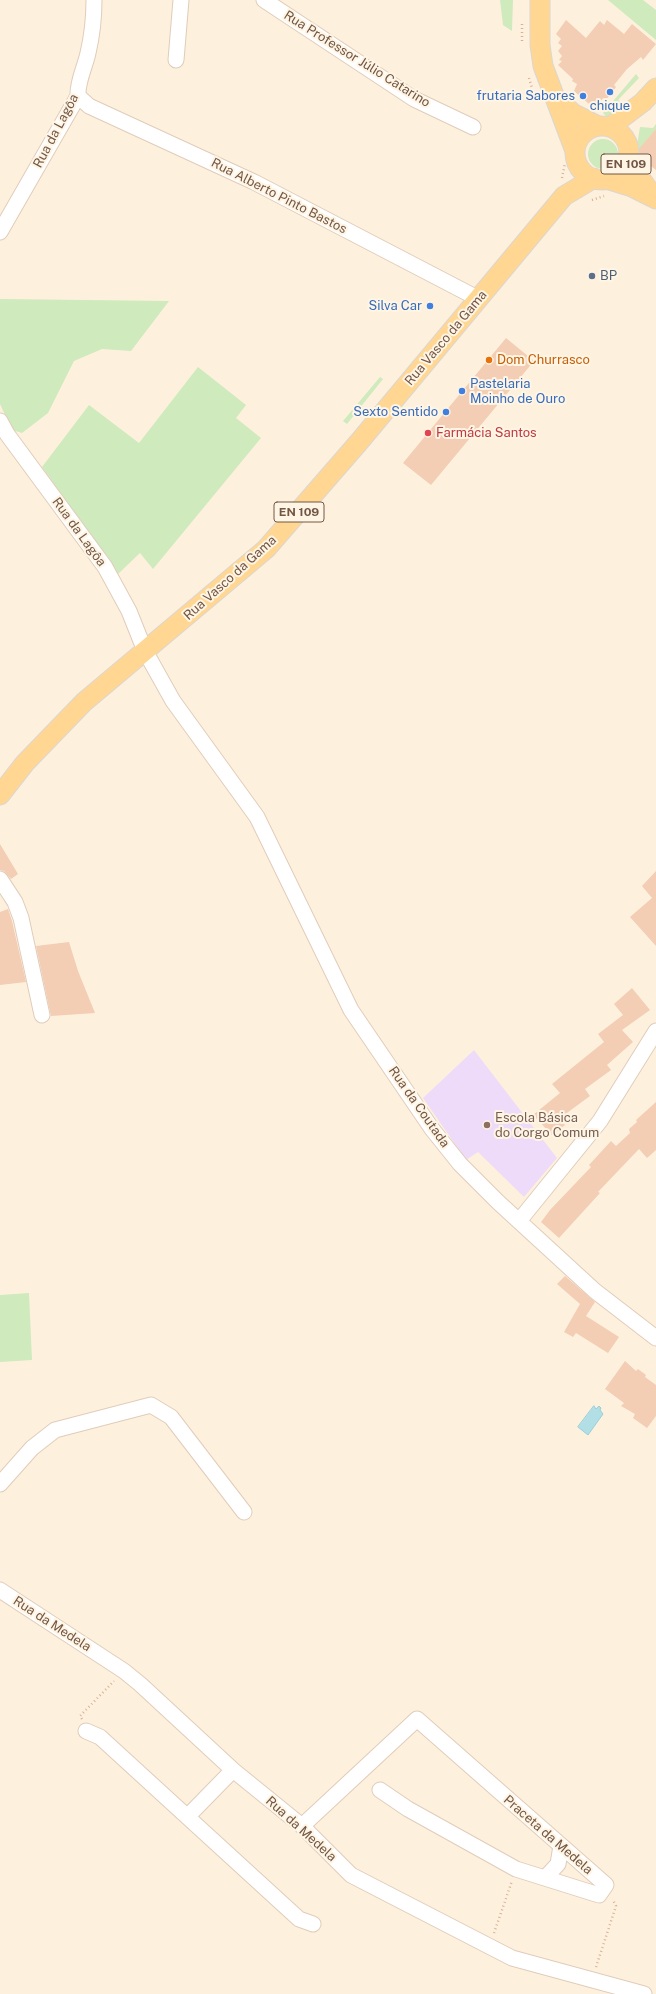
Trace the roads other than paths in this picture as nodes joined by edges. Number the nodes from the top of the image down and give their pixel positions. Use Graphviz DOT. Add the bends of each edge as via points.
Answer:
graph roads {
  1 [pos="94,0"];
  2 [pos="181,0"];
  3 [pos="264,0"];
  4 [pos="540,0"];
  5 [pos="176,60"];
  6 [pos="656,88"];
  7 [pos="78,96"];
  8 [pos="555,98"];
  9 [pos="643,102"];
  10 [pos="473,127"];
  11 [pos="604,127"];
  12 [pos="628,149"];
  13 [pos="576,156"];
  14 [pos="600,179"];
  15 [pos="564,196"];
  16 [pos="655,198"];
  17 [pos="0,232"];
  18 [pos="479,299"];
  19 [pos="0,421"];
  20 [pos="145,651"];
  21 [pos="0,795"];
  22 [pos="257,816"];
  23 [pos="0,880"];
  24 [pos="42,1014"];
  25 [pos="656,1031"];
  26 [pos="519,1221"];
  27 [pos="656,1338"];
  28 [pos="0,1484"];
  29 [pos="244,1512"];
  30 [pos="0,1590"];
  31 [pos="86,1731"];
  32 [pos="233,1770"];
  33 [pos="380,1790"];
  34 [pos="188,1816"];
  35 [pos="302,1826"];
  36 [pos="560,1846"];
  37 [pos="545,1878"];
  38 [pos="313,1924"];
  39 [pos="644,1994"];
  1 -- 7 [label="street, Rua da Lagôa" via="88,54 78,87"];
  2 -- 5 [label="street"];
  3 -- 10 [label="street, Rua Professor Júlio Catarino" via="414,99"];
  4 -- 8 [label="main road" via="540,45 543,66"];
  6 -- 9 [label="main road, EN 109"];
  7 -- 17 [label="street, Rua da Lagôa"];
  7 -- 18 [label="street, Rua Alberto Pinto Bastos" via="89,106 254,182"];
  8 -- 11 [label="main road" via="574,114"];
  8 -- 13 [label="main road"];
  9 -- 11 [label="main road, EN 109"];
  9 -- 12 [label="main road, EN 109"];
  11 -- 12 [label="main road, EN 109" via="617,131"];
  11 -- 13 [label="main road, EN 109" via="589,129 582,134 577,142"];
  12 -- 14 [label="main road, EN 109" via="626,164 621,171 614,177"];
  12 -- 16 [label="main road" via="638,175"];
  13 -- 14 [label="main road, EN 109" via="581,169"];
  13 -- 15 [label="main road, Rua Vasco da Gama / EN 109"];
  14 -- 15 [label="main road, Rua Vasco da Gama / EN 109"];
  14 -- 16 [label="main road" via="632,187"];
  15 -- 18 [label="main road, Rua Vasco da Gama / EN 109"];
  18 -- 20 [label="main road, Rua Vasco da Gama / EN 109" via="266,549"];
  19 -- 20 [label="street, Rua da Lagôa" via="105,567 129,611"];
  20 -- 21 [label="main road, Rua Vasco da Gama / EN 109" via="84,702 26,763"];
  20 -- 22 [label="street, Rua da Lagôa" via="173,701"];
  22 -- 26 [label="street, Rua da Coutada" via="351,1010 432,1129 460,1164"];
  23 -- 24 [label="street" via="15,902 21,918"];
  25 -- 26 [label="street" via="600,1121"];
  26 -- 27 [label="street, Rua da Coutada" via="595,1290"];
  28 -- 29 [label="street" via="32,1448 55,1430 151,1405 171,1416"];
  30 -- 32 [label="street, Rua da Medela" via="124,1671"];
  31 -- 34 [label="street" via="100,1737"];
  32 -- 34 [label="street"];
  32 -- 35 [label="street, Rua da Medela"];
  33 -- 37 [label="street, Praceta da Medela" via="408,1809 516,1869"];
  34 -- 38 [label="street" via="299,1919"];
  35 -- 36 [label="street, Praceta da Medela" via="417,1719"];
  35 -- 39 [label="street, Rua da Medela" via="351,1874 512,1958"];
  36 -- 37 [label="street" via="558,1864"];
  36 -- 37 [label="street, Praceta da Medela" via="606,1885 599,1895"];
}
